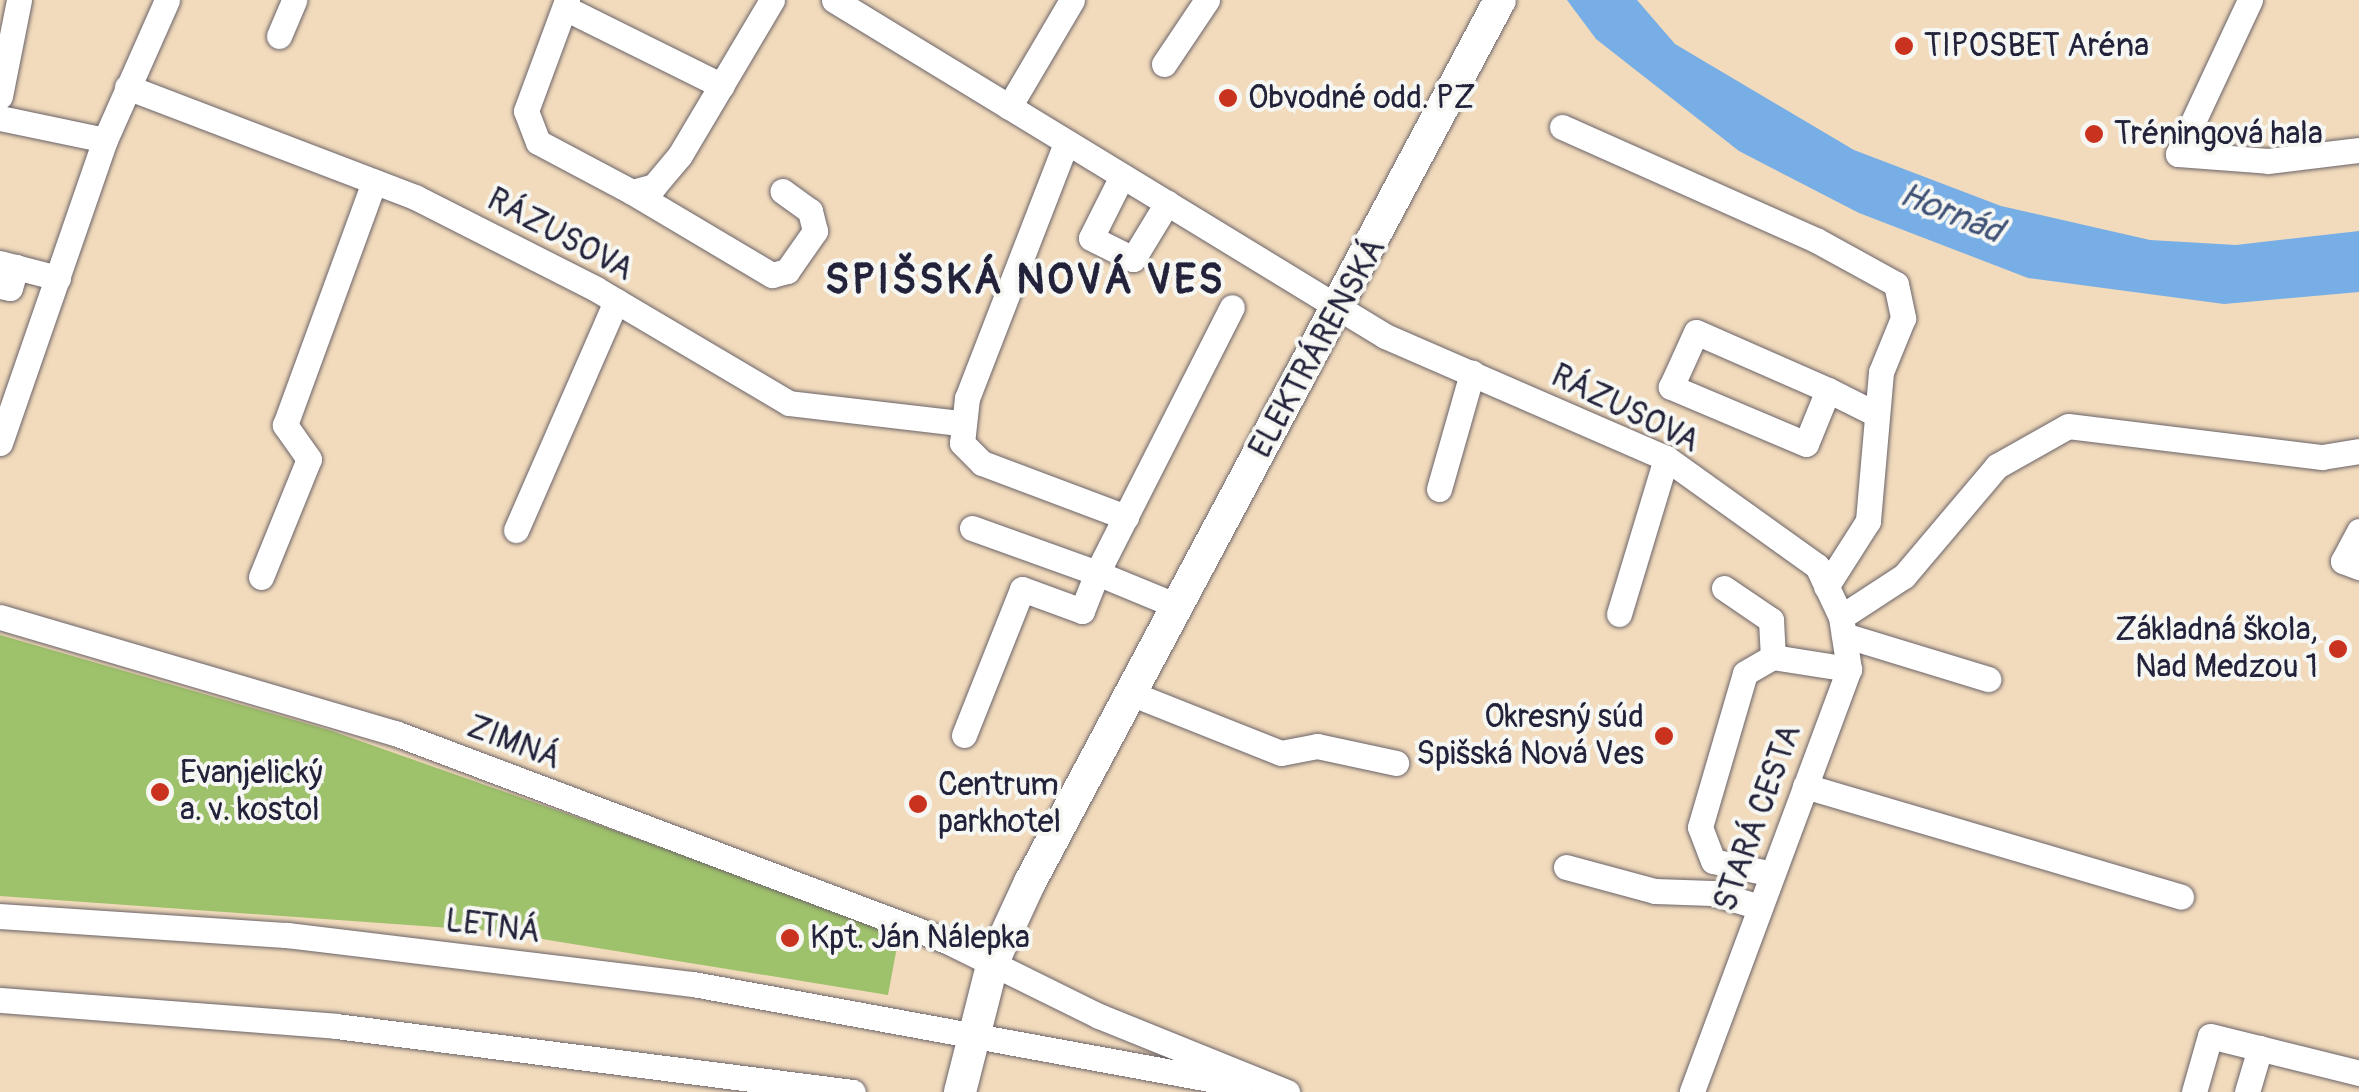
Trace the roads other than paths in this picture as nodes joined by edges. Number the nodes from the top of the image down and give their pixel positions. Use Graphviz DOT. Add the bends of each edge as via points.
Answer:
graph roads {
  1 [pos="19,0"];
  2 [pos="167,0"];
  3 [pos="294,0"];
  4 [pos="772,0"];
  5 [pos="834,0"];
  6 [pos="1072,0"];
  7 [pos="1207,0"];
  8 [pos="1500,0"];
  9 [pos="2250,0"];
  10 [pos="566,4"];
  11 [pos="280,36"];
  12 [pos="1164,64"];
  13 [pos="722,86"];
  14 [pos="128,87"];
  15 [pos="0,96"];
  16 [pos="1009,107"];
  17 [pos="0,118"];
  18 [pos="1562,126"];
  19 [pos="106,140"];
  20 [pos="1066,143"];
  21 [pos="2359,150"];
  22 [pos="1122,176"];
  23 [pos="374,182"];
  24 [pos="782,191"];
  25 [pos="632,192"];
  26 [pos="1167,203"];
  27 [pos="5,272"];
  28 [pos="58,278"];
  29 [pos="616,301"];
  30 [pos="1340,306"];
  31 [pos="1232,307"];
  32 [pos="1472,373"];
  33 [pos="1828,390"];
  34 [pos="1874,413"];
  35 [pos="960,423"];
  36 [pos="0,444"];
  37 [pos="2359,451"];
  38 [pos="1666,458"];
  39 [pos="1439,488"];
  40 [pos="1126,517"];
  41 [pos="972,528"];
  42 [pos="516,530"];
  43 [pos="2359,531"];
  44 [pos="2351,564"];
  45 [pos="1097,573"];
  46 [pos="1821,576"];
  47 [pos="261,577"];
  48 [pos="1724,588"];
  49 [pos="1176,606"];
  50 [pos="1620,614"];
  51 [pos="0,616"];
  52 [pos="1843,626"];
  53 [pos="1773,657"];
  54 [pos="1849,669"];
  55 [pos="1988,679"];
  56 [pos="1130,693"];
  57 [pos="964,735"];
  58 [pos="1396,763"];
  59 [pos="1805,786"];
  60 [pos="1566,867"];
  61 [pos="1772,874"];
  62 [pos="2181,898"];
  63 [pos="1760,907"];
  64 [pos="0,916"];
  65 [pos="993,962"];
  66 [pos="0,1000"];
  67 [pos="973,1038"];
  68 [pos="2260,1048"];
  69 [pos="2359,1073"];
  70 [pos="847,1091"];
  71 [pos="960,1092"];
  72 [pos="1288,1092"];
  73 [pos="1692,1092"];
  74 [pos="2194,1092"];
  75 [pos="2247,1092"];
  1 -- 15 [label="street"];
  2 -- 14 [label="street"];
  3 -- 11 [label="street"];
  4 -- 13 [label="street"];
  5 -- 16 [label="street"];
  6 -- 16 [label="street"];
  7 -- 12 [label="street"];
  8 -- 30 [label="main road, ELEKTRÁRENSKÁ"];
  9 -- 21 [label="street" via="2178,154 2268,161"];
  10 -- 13 [label="street"];
  10 -- 25 [label="street" via="526,111 538,142"];
  13 -- 25 [label="street" via="654,186"];
  14 -- 19 [label="street"];
  14 -- 23 [label="street, RÁZUSOVA"];
  16 -- 20 [label="street"];
  17 -- 19 [label="street"];
  18 -- 34 [label="street" via="1816,240 1896,284 1902,318 1880,372"];
  19 -- 28 [label="street"];
  20 -- 22 [label="street"];
  20 -- 35 [label="street"];
  22 -- 26 [label="street"];
  22 -- 26 [label="street" via="1091,238 1132,258"];
  23 -- 29 [label="street, RÁZUSOVA"];
  23 -- 47 [label="street" via="285,425 309,459"];
  24 -- 25 [label="street" via="810,210 814,231 787,271 772,275"];
  26 -- 30 [label="street"];
  27 -- 28 [label="street"];
  28 -- 36 [label="street"];
  29 -- 35 [label="street, RÁZUSOVA" via="789,403"];
  29 -- 42 [label="street"];
  30 -- 32 [label="street, RÁZUSOVA"];
  30 -- 49 [label="main road, ELEKTRÁRENSKÁ"];
  31 -- 40 [label="street"];
  32 -- 38 [label="street, RÁZUSOVA"];
  32 -- 39 [label="street"];
  33 -- 33 [label="street" via="1696,332 1671,387 1806,444"];
  33 -- 34 [label="street"];
  34 -- 46 [label="street" via="1865,531"];
  35 -- 40 [label="street" via="973,458"];
  37 -- 52 [label="street" via="2322,457 2068,426 1996,466 1904,576"];
  38 -- 46 [label="street, RÁZUSOVA"];
  38 -- 50 [label="street"];
  40 -- 45 [label="street"];
  41 -- 45 [label="street"];
  43 -- 44 [label="street"];
  45 -- 49 [label="street"];
  45 -- 57 [label="street" via="1082,611 1022,589"];
  46 -- 52 [label="street, STARÁ CESTA"];
  48 -- 53 [label="street" via="1771,620"];
  49 -- 56 [label="main road, ELEKTRÁRENSKÁ"];
  51 -- 65 [label="street, ZIMNÁ" via="395,733"];
  52 -- 54 [label="street, STARÁ CESTA"];
  52 -- 55 [label="street"];
  53 -- 54 [label="street"];
  53 -- 61 [label="street" via="1744,673 1700,826 1713,861"];
  54 -- 59 [label="street, STARÁ CESTA"];
  56 -- 58 [label="street" via="1280,753 1318,746"];
  56 -- 65 [label="main road, ELEKTRÁRENSKÁ"];
  59 -- 61 [label="street, STARÁ CESTA"];
  59 -- 62 [label="street"];
  60 -- 63 [label="street" via="1654,891 1712,893"];
  61 -- 63 [label="street, STARÁ CESTA"];
  63 -- 73 [label="street, STARÁ CESTA"];
  64 -- 67 [label="street, LETNÁ" via="286,935 694,984"];
  65 -- 67 [label="main road, ELEKTRÁRENSKÁ"];
  65 -- 72 [label="street, ZIMNÁ" via="1099,1016"];
  66 -- 70 [label="street" via="301,1022"];
  67 -- 71 [label="main road, ELEKTRÁRENSKÁ"];
  67 -- 72 [label="street, LETNÁ"];
  68 -- 69 [label="street"];
  68 -- 74 [label="street" via="2210,1036"];
  68 -- 75 [label="street"];
}
